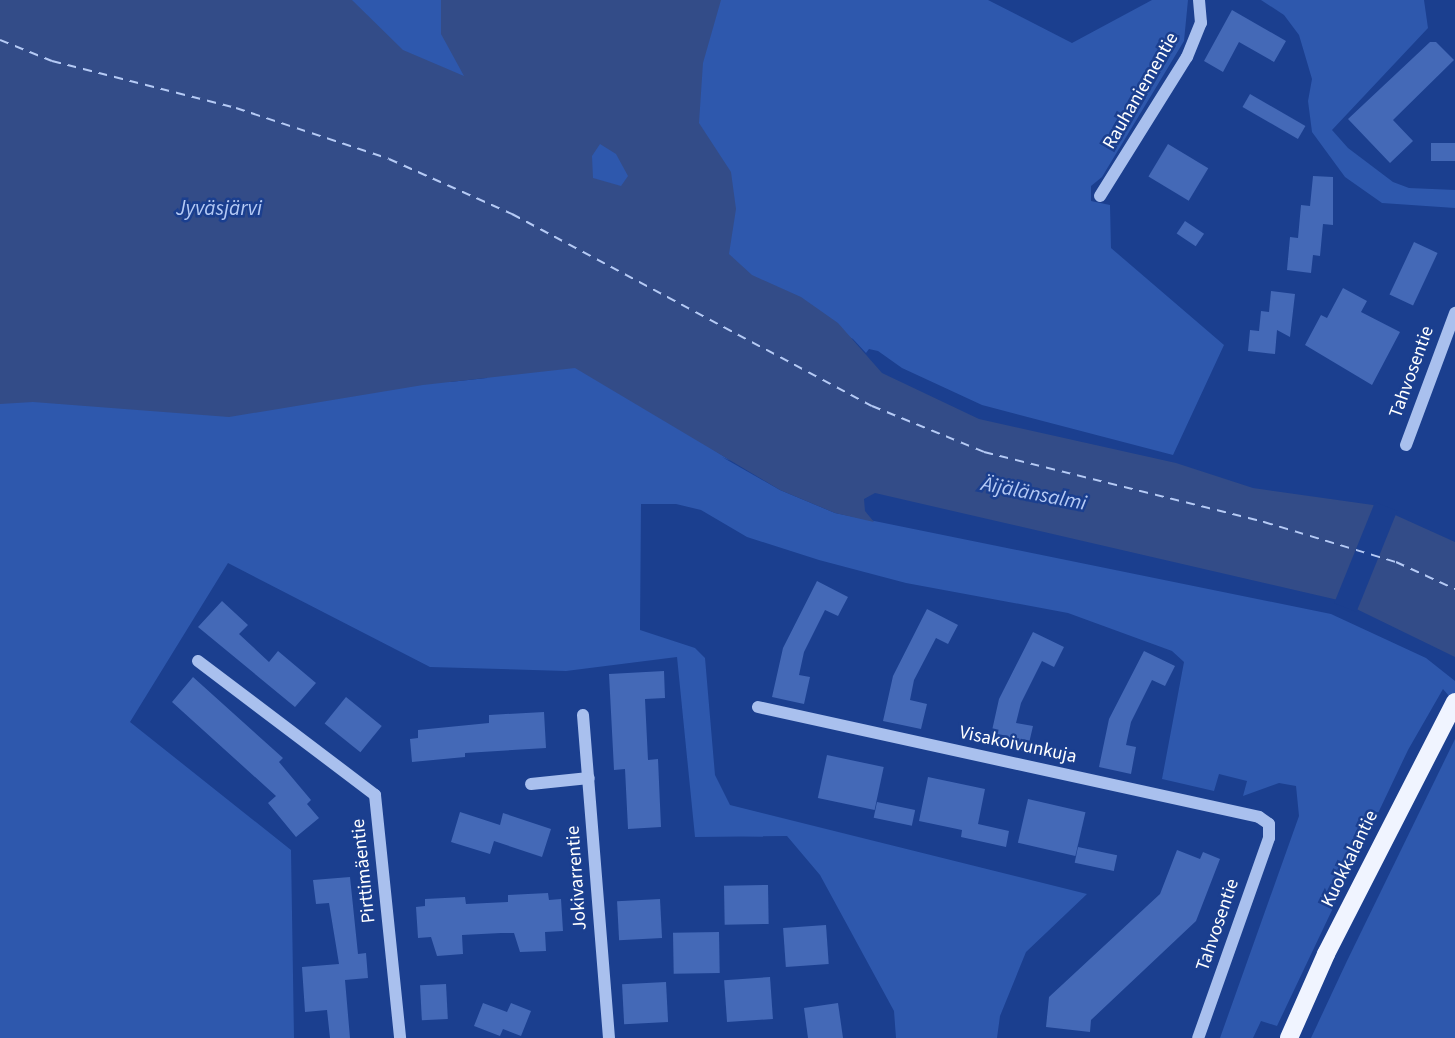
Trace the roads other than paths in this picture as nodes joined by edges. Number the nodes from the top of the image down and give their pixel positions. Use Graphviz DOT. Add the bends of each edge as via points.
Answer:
graph roads {
  1 [pos="1199,0"];
  2 [pos="1100,196"];
  3 [pos="1455,313"];
  4 [pos="1406,445"];
  5 [pos="198,661"];
  6 [pos="1455,702"];
  7 [pos="758,707"];
  8 [pos="583,715"];
  9 [pos="589,778"];
  10 [pos="531,784"];
  11 [pos="1269,824"];
  12 [pos="400,1038"];
  13 [pos="609,1038"];
  14 [pos="1198,1038"];
  15 [pos="1289,1038"];
  1 -- 2 [label="street, Rauhaniementie" via="1201,23 1187,57"];
  3 -- 4 [label="street, Tahvosentie"];
  5 -- 12 [label="street, Pirttimäentie" via="375,795"];
  6 -- 15 [label="main road, Kuokkalantie"];
  7 -- 11 [label="street, Visakoivunkuja" via="1259,817"];
  8 -- 9 [label="street, Jokivarrentie"];
  9 -- 10 [label="street"];
  9 -- 13 [label="street, Jokivarrentie"];
  11 -- 14 [label="street, Tahvosentie" via="1269,838"];
}
